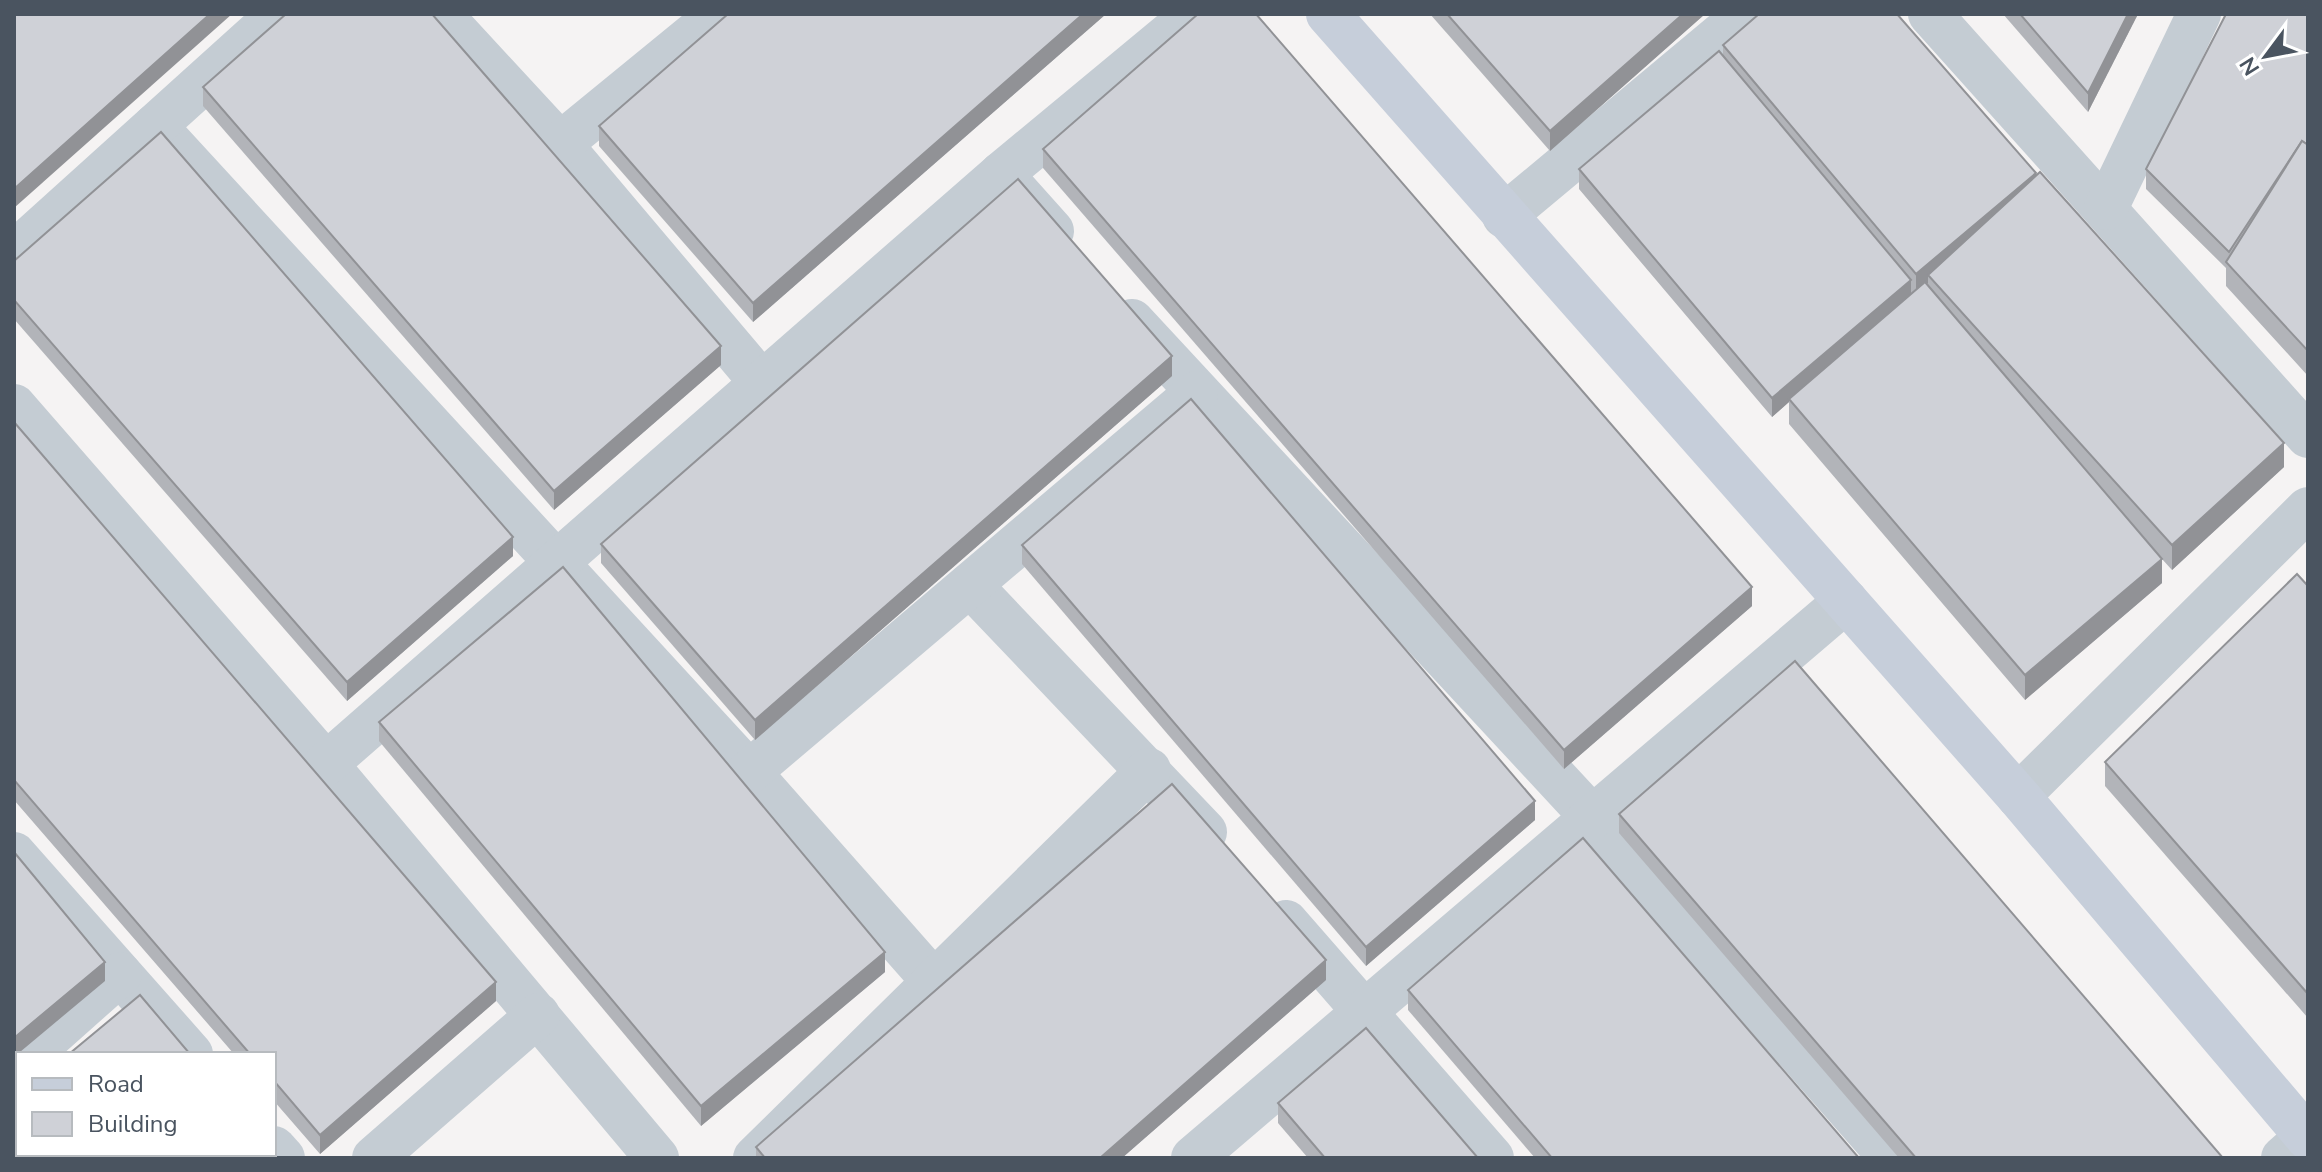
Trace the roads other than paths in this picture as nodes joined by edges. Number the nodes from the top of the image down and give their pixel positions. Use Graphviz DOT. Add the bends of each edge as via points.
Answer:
graph roads {
  1 [pos="279,14"];
  2 [pos="440,14"];
  3 [pos="719,14"];
  4 [pos="1194,14"];
  5 [pos="1328,14"];
  6 [pos="1746,14"];
  7 [pos="1930,14"];
  8 [pos="2199,14"];
  9 [pos="155,126"];
  10 [pos="560,144"];
  11 [pos="1001,174"];
  12 [pos="2106,208"];
  13 [pos="1504,216"];
  14 [pos="14,253"];
  15 [pos="762,383"];
  16 [pos="1196,393"];
  17 [pos="14,406"];
  18 [pos="2308,436"];
  19 [pos="2299,536"];
  20 [pos="555,565"];
  21 [pos="970,585"];
  22 [pos="1846,601"];
  23 [pos="326,764"];
  24 [pos="1149,770"];
  25 [pos="749,772"];
  26 [pos="2018,796"];
  27 [pos="1592,817"];
  28 [pos="14,854"];
  29 [pos="1232,861"];
  30 [pos="1263,896"];
  31 [pos="120,974"];
  32 [pos="936,984"];
  33 [pos="1366,1010"];
  34 [pos="538,1015"];
  35 [pos="32,1052"];
  36 [pos="189,1052"];
  37 [pos="2308,1137"];
  38 [pos="374,1158"];
  39 [pos="657,1158"];
  40 [pos="755,1158"];
  41 [pos="1193,1158"];
  42 [pos="1492,1158"];
  43 [pos="1891,1158"];
  44 [pos="2283,1158"];
  1 -- 9 [label="street"];
  2 -- 10 [label="street"];
  3 -- 10 [label="street"];
  4 -- 11 [label="street"];
  5 -- 13 [label="street"];
  6 -- 13 [label="street"];
  7 -- 12 [label="street"];
  8 -- 12 [label="street"];
  9 -- 14 [label="street"];
  9 -- 20 [label="street"];
  10 -- 15 [label="street"];
  11 -- 15 [label="street"];
  11 -- 16 [label="street"];
  12 -- 18 [label="street"];
  13 -- 22 [label="street"];
  15 -- 20 [label="street"];
  16 -- 21 [label="street"];
  16 -- 27 [label="street"];
  17 -- 23 [label="street"];
  19 -- 26 [label="street"];
  20 -- 23 [label="street"];
  20 -- 25 [label="street"];
  21 -- 24 [label="street"];
  21 -- 25 [label="street"];
  22 -- 26 [label="street"];
  22 -- 27 [label="street"];
  23 -- 34 [label="street"];
  24 -- 29 [label="street"];
  24 -- 32 [label="street"];
  25 -- 32 [label="street"];
  26 -- 37 [label="street"];
  27 -- 33 [label="street"];
  27 -- 43 [label="street"];
  28 -- 31 [label="street"];
  30 -- 33 [label="street"];
  31 -- 35 [label="street"];
  31 -- 36 [label="street"];
  32 -- 40 [label="street"];
  33 -- 41 [label="street"];
  33 -- 42 [label="street"];
  34 -- 38 [label="street"];
  34 -- 39 [label="street"];
  37 -- 44 [label="street"];
}
